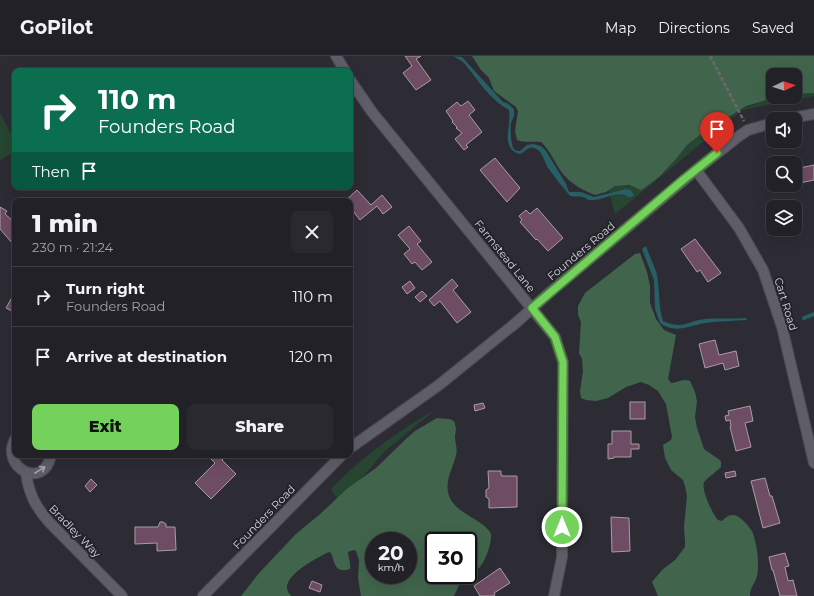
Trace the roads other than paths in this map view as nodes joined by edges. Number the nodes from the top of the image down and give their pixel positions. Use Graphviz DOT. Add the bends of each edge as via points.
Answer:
graph roads {
  1 [pos="336,56"];
  2 [pos="343,68"];
  3 [pos="353,84"];
  4 [pos="814,114"];
  5 [pos="802,116"];
  6 [pos="766,125"];
  7 [pos="696,170"];
  8 [pos="532,308"];
  9 [pos="12,446"];
  10 [pos="353,446"];
  11 [pos="50,458"];
  12 [pos="339,458"];
  13 [pos="814,463"];
  14 [pos="26,473"];
  15 [pos="122,596"];
  16 [pos="203,596"];
  17 [pos="554,596"];
  1 -- 2 [label="street"];
  3 -- 8 [label="street, Farmstead Lane" via="381,123"];
  4 -- 5 [label="street"];
  6 -- 7 [label="street, Founders Road" via="748,130"];
  7 -- 8 [label="street, Founders Road"];
  7 -- 13 [label="street, Cart Road" via="739,228 763,270 782,327"];
  8 -- 10 [label="street, Founders Road" via="439,385"];
  8 -- 17 [label="street, Farmstead Lane" via="555,337 563,362 562,557"];
  9 -- 14 [label="street" via="12,463"];
  14 -- 11 [label="street, one-way" via="41,471 47,466"];
  12 -- 16 [label="street, Founders Road"];
  14 -- 15 [label="street, Bradley Way" via="31,495 38,509"];
}
